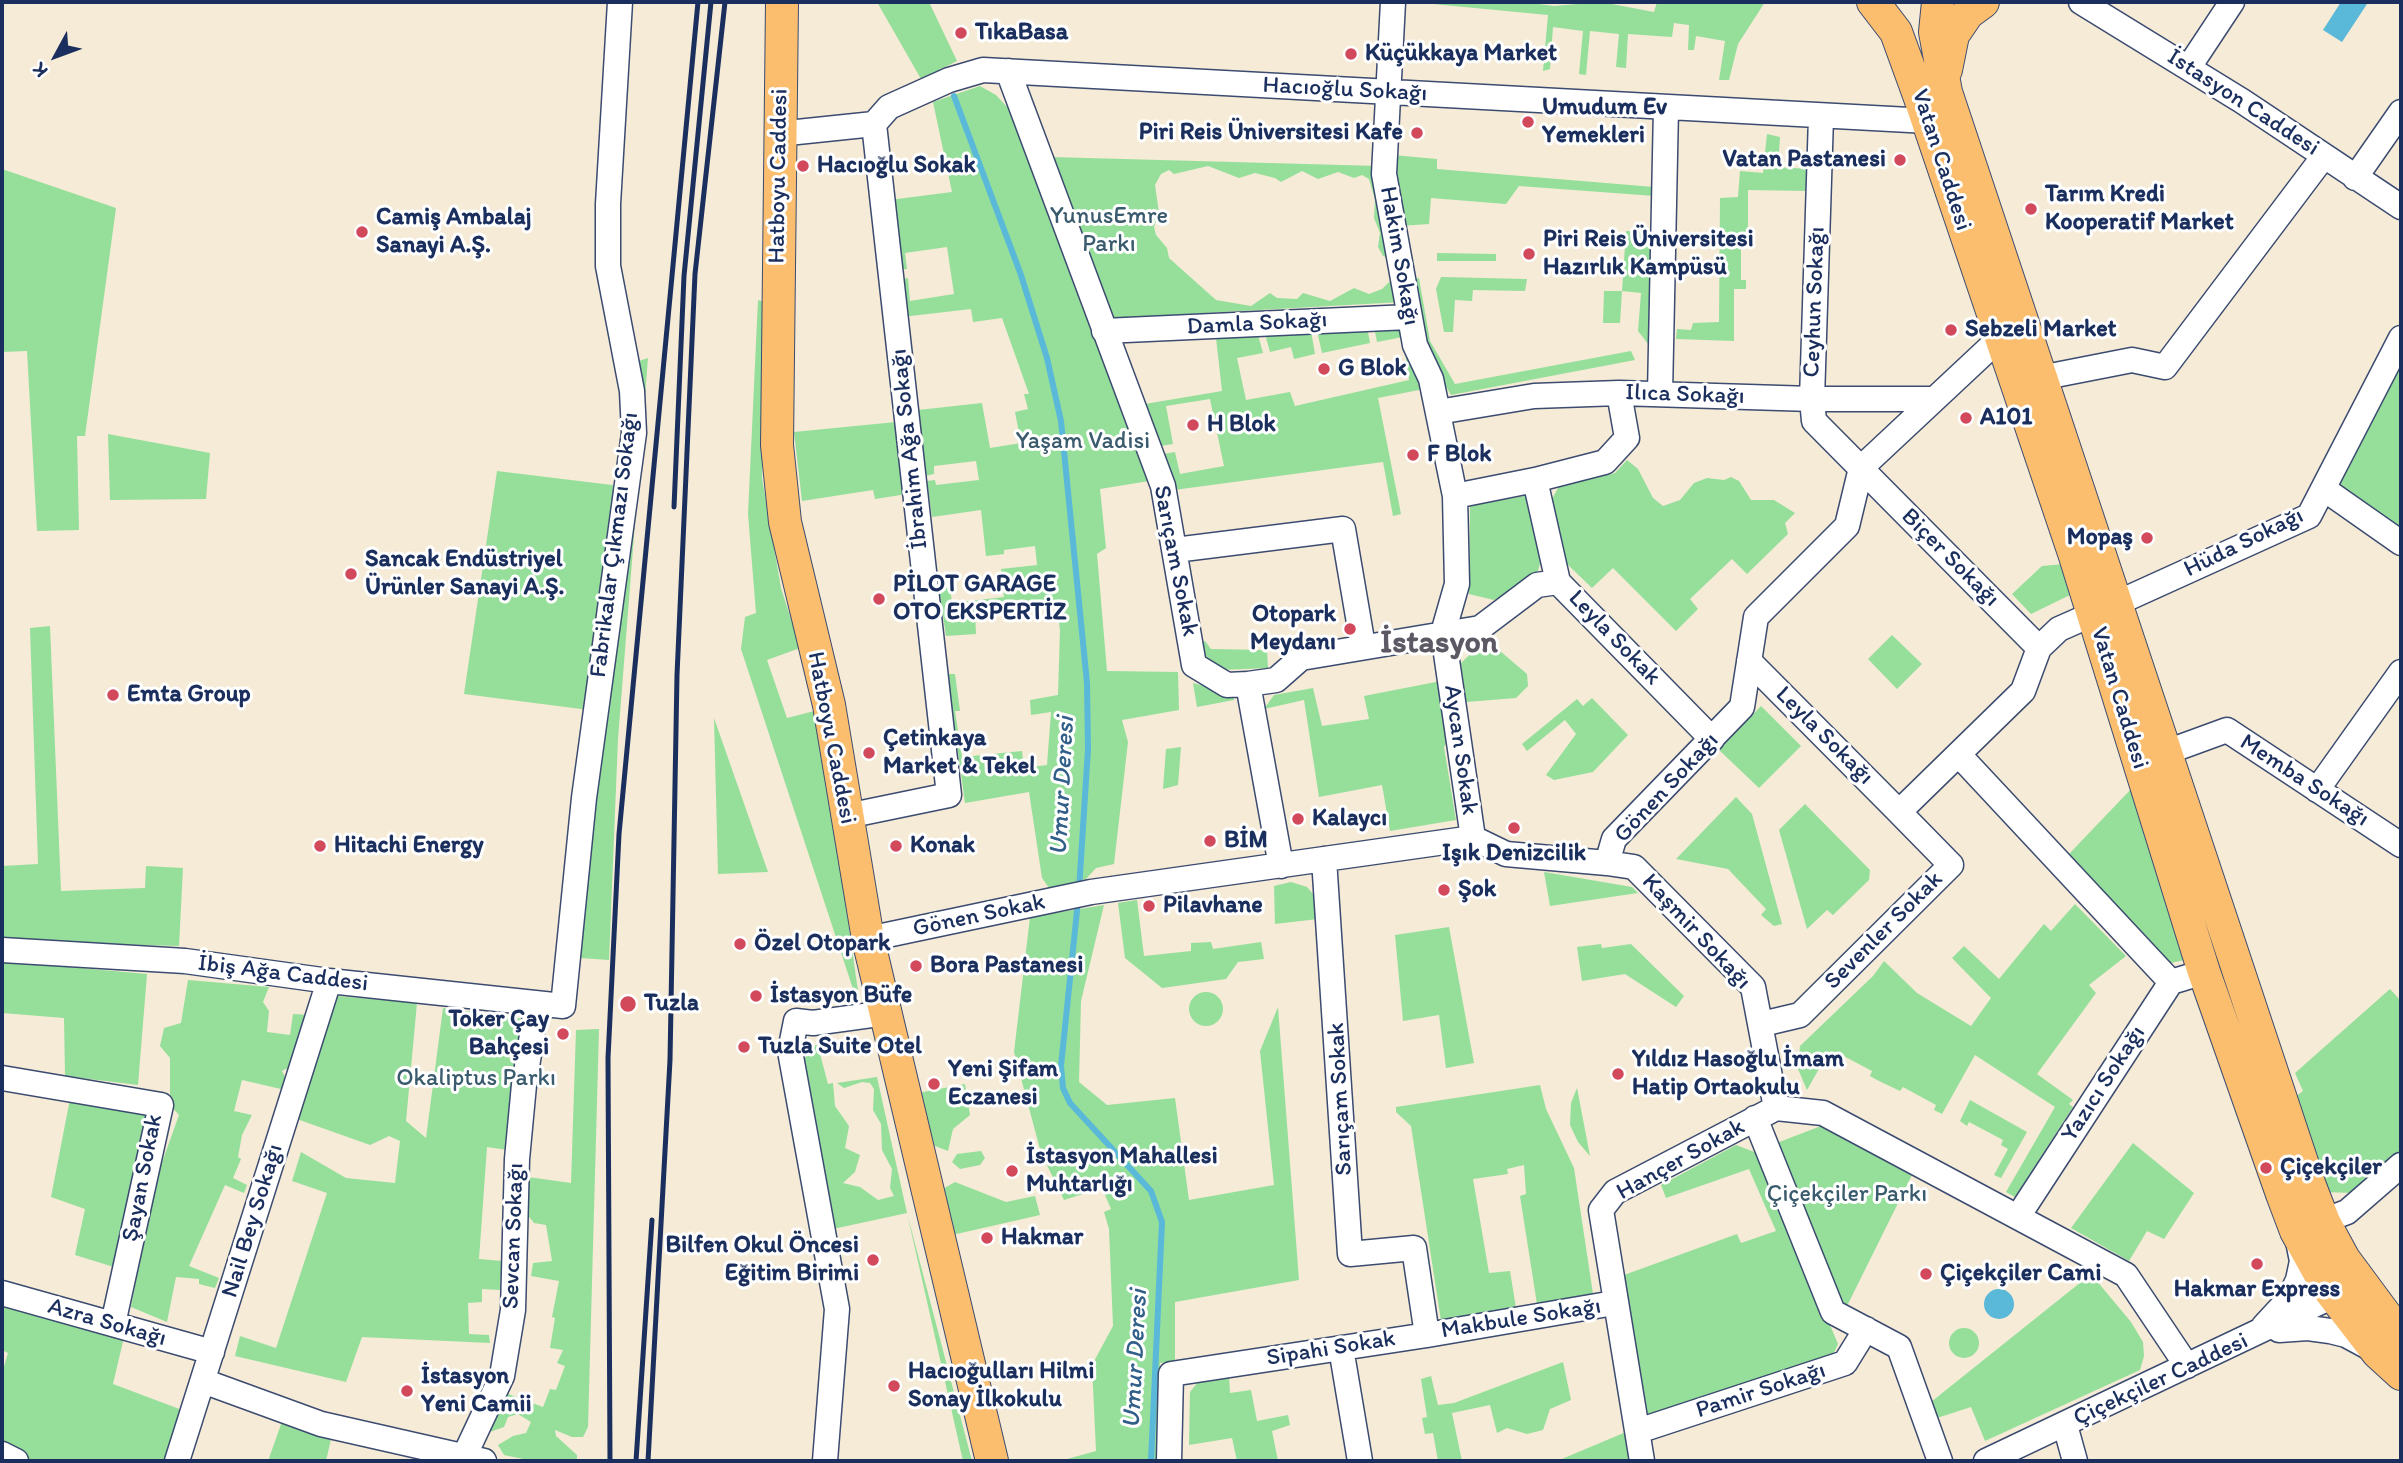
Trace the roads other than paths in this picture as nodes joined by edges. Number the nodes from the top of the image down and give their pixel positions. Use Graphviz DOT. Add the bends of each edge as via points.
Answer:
graph roads {
  1 [pos="620,2"];
  2 [pos="782,2"];
  3 [pos="1393,2"];
  4 [pos="1873,2"];
  5 [pos="1939,2"];
  6 [pos="1983,2"];
  7 [pos="2081,2"];
  8 [pos="2232,2"];
  9 [pos="2189,67"];
  10 [pos="1008,71"];
  11 [pos="1946,92"];
  12 [pos="1386,94"];
  13 [pos="1666,108"];
  14 [pos="2401,112"];
  15 [pos="1821,117"];
  16 [pos="1928,121"];
  17 [pos="874,124"];
  18 [pos="778,134"];
  19 [pos="2324,156"];
  20 [pos="2355,178"];
  21 [pos="2401,207"];
  22 [pos="1409,317"];
  23 [pos="1104,331"];
  24 [pos="2000,338"];
  25 [pos="2401,338"];
  26 [pos="2040,378"];
  27 [pos="1619,393"];
  28 [pos="1660,394"];
  29 [pos="1934,398"];
  30 [pos="1812,399"];
  31 [pos="1438,412"];
  32 [pos="1861,468"];
  33 [pos="1535,480"];
  34 [pos="2324,489"];
  35 [pos="1455,496"];
  36 [pos="2401,543"];
  37 [pos="1175,550"];
  38 [pos="1558,582"];
  39 [pos="2104,609"];
  40 [pos="1443,633"];
  41 [pos="1363,646"];
  42 [pos="2039,648"];
  43 [pos="1749,661"];
  44 [pos="2401,672"];
  45 [pos="1248,684"];
  46 [pos="1712,739"];
  47 [pos="2164,752"];
  48 [pos="1959,755"];
  49 [pos="2317,790"];
  50 [pos="1899,812"];
  51 [pos="847,816"];
  52 [pos="1473,838"];
  53 [pos="2401,845"];
  54 [pos="1324,859"];
  55 [pos="1607,863"];
  56 [pos="1281,866"];
  57 [pos="868,939"];
  58 [pos="2,950"];
  59 [pos="2204,972"];
  60 [pos="329,981"];
  61 [pos="2171,982"];
  62 [pos="537,1004"];
  63 [pos="563,1006"];
  64 [pos="886,1013"];
  65 [pos="1762,1024"];
  66 [pos="2,1078"];
  67 [pos="1765,1113"];
  68 [pos="2401,1165"];
  69 [pos="2019,1215"];
  70 [pos="2310,1226"];
  71 [pos="1350,1254"];
  72 [pos="2348,1289"];
  73 [pos="2,1293"];
  74 [pos="1614,1303"];
  75 [pos="113,1324"];
  76 [pos="1866,1329"];
  77 [pos="1427,1335"];
  78 [pos="2245,1340"];
  79 [pos="2390,1344"];
  80 [pos="1341,1348"];
  81 [pos="212,1352"];
  82 [pos="2187,1366"];
  83 [pos="2401,1374"];
  84 [pos="203,1381"];
  85 [pos="2065,1425"];
  86 [pos="1638,1431"];
  87 [pos="2,1454"];
  88 [pos="471,1460"];
  89 [pos="16,1461"];
  90 [pos="177,1461"];
  91 [pos="825,1461"];
  92 [pos="992,1461"];
  93 [pos="1169,1461"];
  94 [pos="1360,1461"];
  95 [pos="1642,1461"];
  96 [pos="1940,1461"];
  97 [pos="1986,1461"];
  98 [pos="2075,1461"];
  1 -- 63 [label="street, Fabrikalar Çıkmazı Sokağı" via="608,266 632,391 634,433 587,771"];
  2 -- 18 [label="main road, Hatboyu Caddesi"];
  3 -- 12 [label="street, Hakim Sokağı"];
  4 -- 5 [label="main road" via="1886,12 1906,17"];
  4 -- 16 [label="main road, Vatan Caddesi" via="1896,32"];
  5 -- 11 [label="main road, Vatan Caddesi" via="1935,32"];
  6 -- 11 [label="main road" via="1968,13 1953,35"];
  7 -- 9 [label="street, İstasyon Caddesi"];
  8 -- 9 [label="street"];
  9 -- 19 [label="street, İstasyon Caddesi"];
  10 -- 12 [label="street, Hacıoğlu Sokağı"];
  10 -- 17 [label="street, Hacıoğlu Sokağı" via="983,70 949,80 889,107"];
  10 -- 23 [label="street, Sarıçam Sokak"];
  11 -- 26 [label="main road, Vatan Caddesi"];
  12 -- 13 [label="street, Hacıoğlu Sokağı"];
  12 -- 22 [label="street, Hakim Sokağı" via="1384,174"];
  13 -- 15 [label="street, Hacıoğlu Sokağı"];
  13 -- 28 [label="street"];
  14 -- 20 [label="street"];
  15 -- 16 [label="street, Hacıoğlu Sokağı"];
  15 -- 30 [label="street, Ceyhun Sokağı"];
  16 -- 24 [label="main road, Vatan Caddesi"];
  17 -- 18 [label="street"];
  17 -- 51 [label="street, İbrahim Ağa Sokağı" via="949,795"];
  18 -- 51 [label="main road, Hatboyu Caddesi" via="779,484 791,553 829,705"];
  19 -- 20 [label="street, İstasyon Caddesi"];
  19 -- 26 [label="street" via="2165,367 2132,360"];
  20 -- 21 [label="street, İstasyon Caddesi"];
  22 -- 23 [label="street, Damla Sokağı"];
  22 -- 31 [label="street, Hakim Sokağı"];
  23 -- 37 [label="street, Sarıçam Sokak" via="1163,486"];
  24 -- 29 [label="street"];
  24 -- 39 [label="main road, Vatan Caddesi"];
  25 -- 34 [label="street, Hüda Sokağı"];
  26 -- 39 [label="main road, Vatan Caddesi"];
  27 -- 28 [label="street, Ilıca Sokağı"];
  27 -- 31 [label="street, Ilıca Sokağı" via="1534,396"];
  27 -- 33 [label="street" via="1627,438 1605,461"];
  28 -- 30 [label="street, Ilıca Sokağı"];
  29 -- 30 [label="street, Ilıca Sokağı"];
  29 -- 32 [label="street"];
  30 -- 32 [label="street, Ceyhun Sokağı" via="1814,421"];
  31 -- 35 [label="street, Hakim Sokağı"];
  32 -- 42 [label="street, Biçer Sokağı"];
  32 -- 43 [label="street, Gönen Sokağı" via="1847,526 1756,617"];
  33 -- 35 [label="street"];
  33 -- 38 [label="street, Leyla Sokak"];
  34 -- 36 [label="street"];
  34 -- 39 [label="street, Hüda Sokağı" via="2309,516"];
  35 -- 40 [label="street, Aycan Sokak" via="1457,584"];
  37 -- 41 [label="street" via="1343,529"];
  37 -- 45 [label="street, Sarıçam Sokak" via="1194,665 1227,685"];
  38 -- 40 [label="street" via="1537,586 1480,628"];
  38 -- 46 [label="street, Leyla Sokak"];
  39 -- 42 [label="street" via="2059,628"];
  39 -- 47 [label="main road, Vatan Caddesi"];
  39 -- 59 [label="main road, Vatan Caddesi"];
  40 -- 41 [label="street"];
  40 -- 52 [label="street, Aycan Sokak"];
  41 -- 45 [label="street" via="1301,658 1276,680"];
  42 -- 48 [label="street" via="2023,691"];
  43 -- 46 [label="street, Gönen Sokağı" via="1742,708"];
  43 -- 50 [label="street, Leyla Sokağı"];
  44 -- 49 [label="street"];
  45 -- 56 [label="street"];
  46 -- 55 [label="street, Gönen Sokağı" via="1614,839"];
  47 -- 49 [label="street, Memba Sokağı" via="2227,730"];
  47 -- 70 [label="main road, Vatan Caddesi"];
  48 -- 50 [label="street"];
  48 -- 61 [label="street"];
  49 -- 53 [label="street, Memba Sokağı"];
  50 -- 65 [label="street, Sevenler Sokak" via="1951,865 1800,1015"];
  51 -- 57 [label="main road, Hatboyu Caddesi"];
  52 -- 54 [label="street"];
  52 -- 55 [label="street, Gönen Sokağı" via="1506,854"];
  54 -- 56 [label="street"];
  54 -- 71 [label="street, Sarıçam Sokak"];
  55 -- 65 [label="street, Kaşmir Sokağı" via="1634,867 1753,987"];
  56 -- 57 [label="street, Gönen Sokak" via="1080,894"];
  57 -- 64 [label="main road, Hatboyu Caddesi"];
  58 -- 60 [label="street, İbiş Ağa Caddesi" via="185,961"];
  59 -- 61 [label="street"];
  59 -- 70 [label="main road, Vatan Caddesi"];
  60 -- 62 [label="street, İbiş Ağa Caddesi"];
  60 -- 81 [label="street, Nail Bey Sokağı"];
  61 -- 69 [label="street, Yazıcı Sokağı"];
  62 -- 63 [label="street, İbiş Ağa Caddesi"];
  62 -- 88 [label="street, Sevcan Sokağı" via="517,1160 513,1310 502,1376"];
  64 -- 91 [label="street" via="796,1021 790,1051 838,1309"];
  64 -- 92 [label="main road, Hatboyu Caddesi"];
  65 -- 67 [label="street, Kaşmir Sokağı"];
  66 -- 75 [label="street, Şayan Sokak" via="161,1105"];
  67 -- 69 [label="street" via="1823,1113"];
  67 -- 74 [label="street, Hançer Sokak" via="1615,1192 1601,1210"];
  67 -- 76 [label="street, Kaşmir Sokağı" via="1833,1312"];
  68 -- 70 [label="street" via="2347,1212"];
  69 -- 82 [label="street" via="2126,1275"];
  70 -- 72 [label="main road, Vatan Caddesi"];
  70 -- 78 [label="street" via="2294,1290 2273,1318"];
  71 -- 77 [label="street, Sipahi Sokak" via="1414,1248"];
  72 -- 78 [label="street, Çiçekçiler Caddesi"];
  72 -- 79 [label="main road, Vatan Caddesi"];
  73 -- 75 [label="street, Azra Sokağı"];
  74 -- 77 [label="street, Makbule Sokağı"];
  74 -- 86 [label="street, Hançer Sokak"];
  75 -- 81 [label="street, Azra Sokağı"];
  76 -- 86 [label="street, Pamir Sokağı" via="1845,1363"];
  76 -- 96 [label="street, Kaşmir Sokağı" via="1899,1347"];
  77 -- 80 [label="street, Sipahi Sokak"];
  78 -- 79 [label="street" via="2274,1331 2319,1329"];
  78 -- 82 [label="street, Çiçekçiler Caddesi"];
  79 -- 83 [label="main road, Vatan Caddesi"];
  80 -- 93 [label="street, Sipahi Sokak" via="1171,1374"];
  80 -- 94 [label="street"];
  81 -- 84 [label="street, Nail Bey Sokağı"];
  82 -- 85 [label="street, Çiçekçiler Caddesi"];
  84 -- 88 [label="street" via="321,1424"];
  84 -- 90 [label="street, Nail Bey Sokağı"];
  85 -- 97 [label="street, Çiçekçiler Caddesi"];
  85 -- 98 [label="street"];
  86 -- 95 [label="street, Hançer Sokak"];
  87 -- 89 [label="street"];
}
